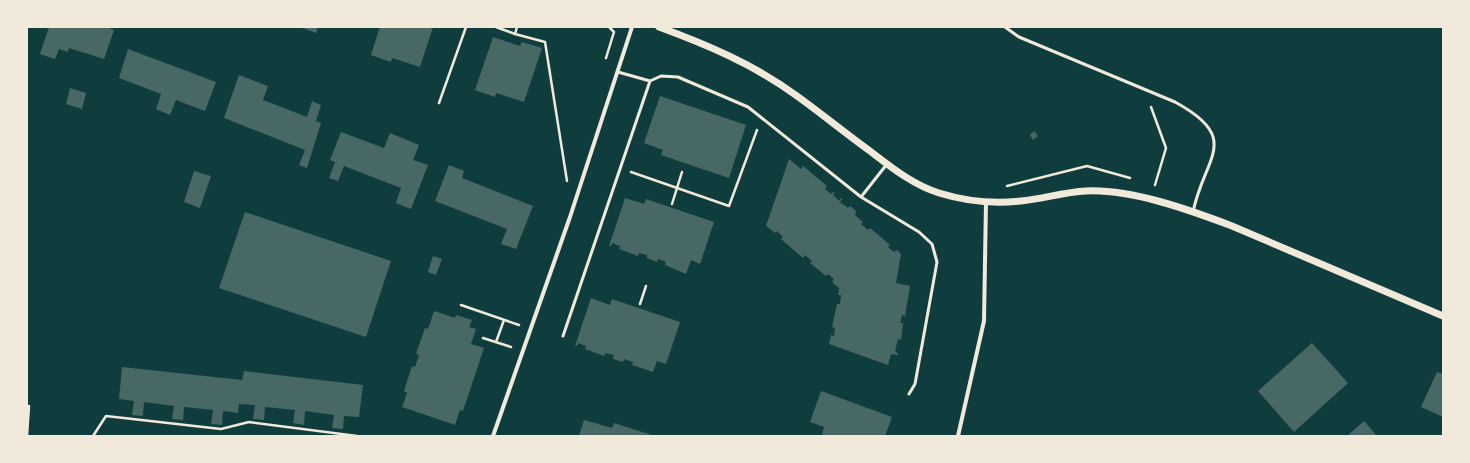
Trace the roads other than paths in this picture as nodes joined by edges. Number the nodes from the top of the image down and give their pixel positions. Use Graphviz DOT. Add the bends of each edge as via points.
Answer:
graph roads {
  1 [pos="632,27"];
  2 [pos="659,27"];
  3 [pos="1005,27"];
  4 [pos="618,72"];
  5 [pos="650,81"];
  6 [pos="887,164"];
  7 [pos="861,197"];
  8 [pos="986,201"];
  9 [pos="1193,212"];
  10 [pos="1443,316"];
  11 [pos="563,336"];
  12 [pos="909,394"];
  13 [pos="493,436"];
  14 [pos="958,436"];
  1 -- 4 [label="street"];
  2 -- 6 [label="street" via="713,48 766,75"];
  3 -- 9 [label="lane" via="1020,37 1191,110 1205,122 1212,132 1214,142 1212,158"];
  4 -- 5 [label="lane"];
  4 -- 13 [label="street"];
  5 -- 7 [label="lane" via="661,76 678,77 748,107"];
  5 -- 11 [label="lane"];
  6 -- 7 [label="lane"];
  6 -- 8 [label="street" via="925,188 953,197"];
  7 -- 12 [label="lane" via="919,232 932,244 937,262 915,384"];
  8 -- 9 [label="street" via="1020,201 1087,191 1151,199"];
  8 -- 14 [label="street" via="984,321"];
  9 -- 10 [label="street" via="1264,239"];
}
